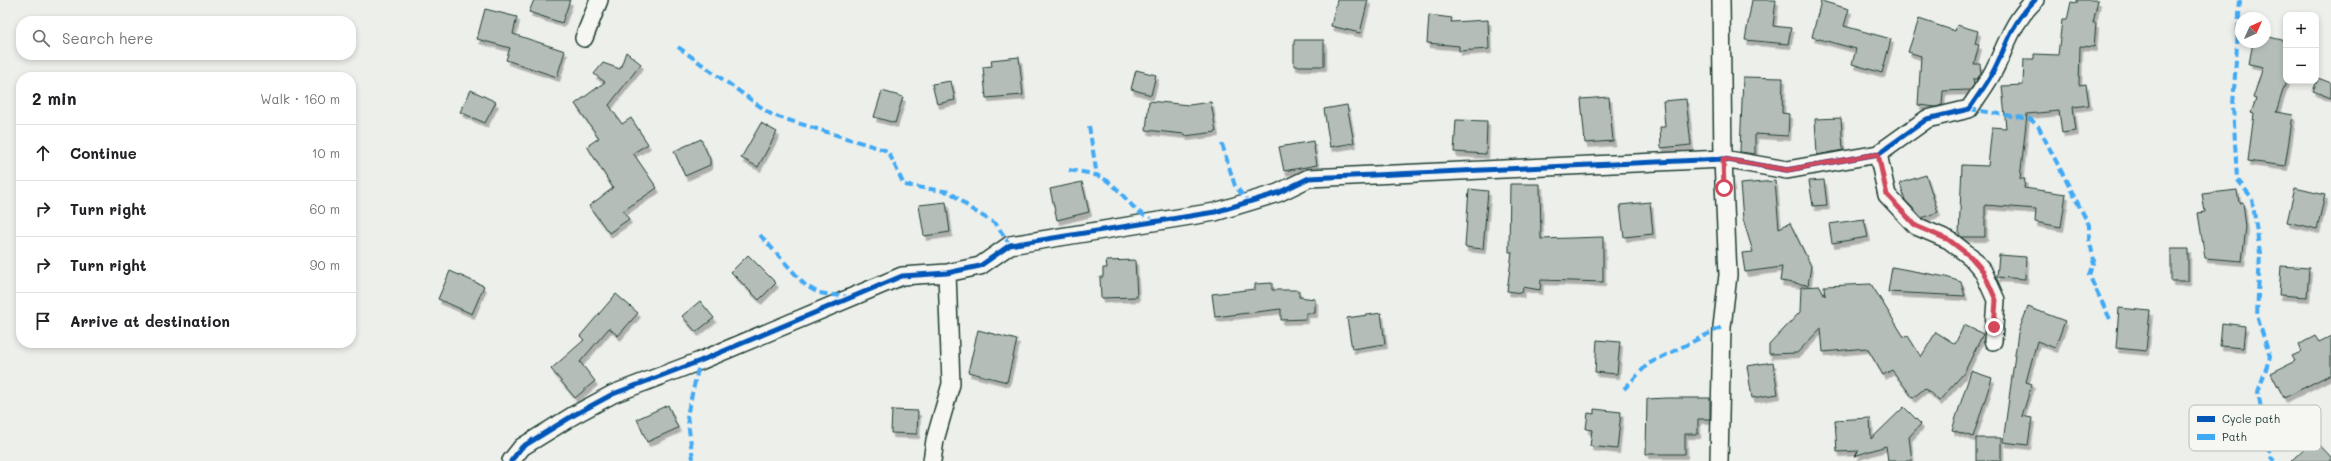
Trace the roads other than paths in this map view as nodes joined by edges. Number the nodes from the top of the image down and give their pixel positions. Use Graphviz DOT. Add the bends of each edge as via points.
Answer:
graph roads {
  1 [pos="599,0"];
  2 [pos="1721,0"];
  3 [pos="2035,0"];
  4 [pos="584,38"];
  5 [pos="1878,154"];
  6 [pos="1723,159"];
  7 [pos="947,273"];
  8 [pos="1993,341"];
  9 [pos="510,461"];
  10 [pos="932,461"];
  11 [pos="1719,461"];
  1 -- 4 [label="street"];
  2 -- 6 [label="street"];
  3 -- 5 [label="street" via="2022,12 1992,73 1969,109 1927,119"];
  5 -- 6 [label="street" via="1787,170"];
  5 -- 8 [label="street" via="1887,195 1916,226 1949,240 1971,257 1983,271 1996,300"];
  6 -- 7 [label="street" via="1309,178 1278,193 1215,212 1010,245 980,266"];
  6 -- 11 [label="street" via="1728,275 1722,327"];
  7 -- 9 [label="street" via="902,276 700,361 613,394 522,447"];
  7 -- 10 [label="street" via="951,384 935,440"];
}
